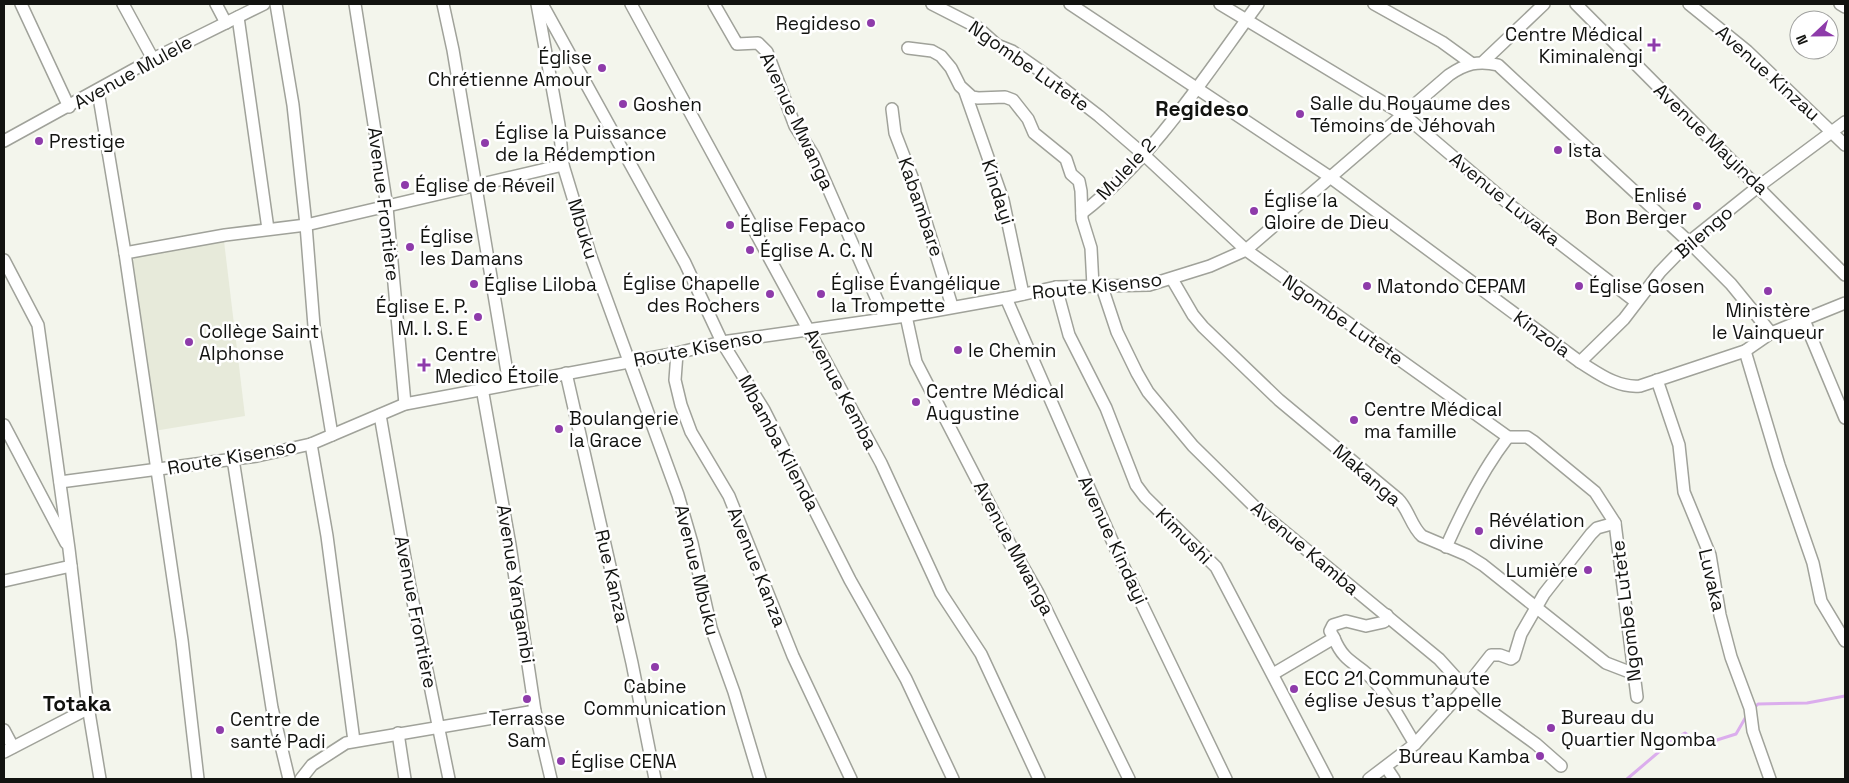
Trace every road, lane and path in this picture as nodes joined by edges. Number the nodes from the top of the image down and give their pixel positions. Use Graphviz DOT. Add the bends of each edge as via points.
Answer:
graph roads {
  1 [pos="20,4"];
  2 [pos="123,4"];
  3 [pos="216,4"];
  4 [pos="264,4"];
  5 [pos="276,4"];
  6 [pos="356,4"];
  7 [pos="443,4"];
  8 [pos="538,4"];
  9 [pos="542,4"];
  10 [pos="631,4"];
  11 [pos="714,4"];
  12 [pos="932,4"];
  13 [pos="1070,4"];
  14 [pos="1220,4"];
  15 [pos="1258,4"];
  16 [pos="1374,4"];
  17 [pos="1544,4"];
  18 [pos="1576,4"];
  19 [pos="1689,4"];
  20 [pos="1840,4"];
  21 [pos="1845,7"];
  22 [pos="238,17"];
  23 [pos="1247,18"];
  24 [pos="226,23"];
  25 [pos="908,48"];
  26 [pos="153,59"];
  27 [pos="1484,61"];
  28 [pos="1471,63"];
  29 [pos="1197,88"];
  30 [pos="98,91"];
  31 [pos="965,92"];
  32 [pos="69,107"];
  33 [pos="892,109"];
  34 [pos="1404,115"];
  35 [pos="1845,122"];
  36 [pos="1833,132"];
  37 [pos="4,141"];
  38 [pos="1845,145"];
  39 [pos="1143,154"];
  40 [pos="563,165"];
  41 [pos="1330,177"];
  42 [pos="476,185"];
  43 [pos="1759,186"];
  44 [pos="387,206"];
  45 [pos="1082,213"];
  46 [pos="306,225"];
  47 [pos="268,229"];
  48 [pos="1689,242"];
  49 [pos="1246,250"];
  50 [pos="125,253"];
  51 [pos="4,260"];
  52 [pos="1845,275"];
  53 [pos="1172,279"];
  54 [pos="1056,287"];
  55 [pos="1098,287"];
  56 [pos="1023,294"];
  57 [pos="1006,298"];
  58 [pos="1636,302"];
  59 [pos="1845,303"];
  60 [pos="952,306"];
  61 [pos="906,316"];
  62 [pos="885,318"];
  63 [pos="1804,320"];
  64 [pos="809,329"];
  65 [pos="1771,333"];
  66 [pos="722,342"];
  67 [pos="1745,351"];
  68 [pos="677,353"];
  69 [pos="630,361"];
  70 [pos="1580,362"];
  71 [pos="566,373"];
  72 [pos="1656,380"];
  73 [pos="509,384"];
  74 [pos="482,388"];
  75 [pos="404,404"];
  76 [pos="380,415"];
  77 [pos="1845,418"];
  78 [pos="4,425"];
  79 [pos="332,435"];
  80 [pos="1508,437"];
  81 [pos="311,444"];
  82 [pos="233,459"];
  83 [pos="155,470"];
  84 [pos="60,482"];
  85 [pos="1615,523"];
  86 [pos="1446,547"];
  87 [pos="69,549"];
  88 [pos="71,566"];
  89 [pos="4,581"];
  90 [pos="1538,608"];
  91 [pos="1387,615"];
  92 [pos="1334,638"];
  93 [pos="1845,641"];
  94 [pos="1632,673"];
  95 [pos="1273,674"];
  96 [pos="1464,688"];
  97 [pos="1637,697"];
  98 [pos="88,708"];
  99 [pos="535,711"];
  100 [pos="438,727"];
  101 [pos="4,730"];
  102 [pos="398,733"];
  103 [pos="354,741"];
  104 [pos="1415,744"];
  105 [pos="8,749"];
  106 [pos="1561,766"];
  107 [pos="1386,767"];
  108 [pos="304,778"];
  109 [pos="100,779"];
  110 [pos="198,779"];
  111 [pos="290,779"];
  112 [pos="405,779"];
  113 [pos="449,779"];
  114 [pos="551,779"];
  115 [pos="655,779"];
  116 [pos="760,779"];
  117 [pos="851,779"];
  118 [pos="953,779"];
  119 [pos="1039,779"];
  120 [pos="1128,779"];
  121 [pos="1226,779"];
  122 [pos="1327,779"];
  123 [pos="1369,779"];
  124 [pos="1394,779"];
  125 [pos="1770,779"];
  1 -- 32 [label="street"];
  2 -- 26 [label="street"];
  3 -- 24 [label="street"];
  4 -- 22 [label="street, Avenue Mulele"];
  5 -- 46 [label="street" via="293,104"];
  6 -- 44 [label="street, Avenue Frontière"];
  7 -- 42 [label="street"];
  8 -- 40 [label="street, Mbuku"];
  9 -- 66 [label="street, Mbamba Kilenda" via="686,262"];
  10 -- 64 [label="street, Avenue Kemba"];
  11 -- 62 [label="street, Avenue Mwanga" via="737,44 758,43 767,52 795,126 814,156"];
  12 -- 39 [label="street, Ngombe Lutete" via="977,27 998,46 1042,72"];
  13 -- 29 [label="street, Kinzola"];
  14 -- 23 [label="street, Avenue Luvaka"];
  15 -- 23 [label="street, Mulele 2"];
  16 -- 28 [label="street" via="1442,42"];
  17 -- 27 [label="street"];
  18 -- 43 [label="street, Avenue Mayinda"];
  19 -- 36 [label="street, Avenue Kinzau" via="1747,51"];
  20 -- 21 [label="street"];
  22 -- 24 [label="street, Avenue Mulele"];
  22 -- 47 [label="street"];
  23 -- 29 [label="street, Mulele 2"];
  23 -- 34 [label="street, Avenue Luvaka"];
  24 -- 26 [label="street, Avenue Mulele"];
  25 -- 31 [label="street" via="921,48 941,56"];
  26 -- 30 [label="street, Avenue Mulele"];
  27 -- 28 [label="street, Route Kisenso"];
  27 -- 48 [label="street" via="1498,65"];
  28 -- 34 [label="street, Route Kisenso" via="1449,75"];
  29 -- 39 [label="street, Mulele 2"];
  29 -- 41 [label="street, Kinzola"];
  30 -- 32 [label="street, Avenue Mulele"];
  30 -- 50 [label="street"];
  31 -- 45 [label="street, Avenue Kamba" via="978,98 1005,97 1021,108 1034,133 1066,160 1071,174 1079,181"];
  31 -- 56 [label="street, Kindayi" via="1003,200"];
  32 -- 37 [label="street, Avenue Mulele"];
  33 -- 60 [label="street, Kabambare" via="895,133"];
  34 -- 41 [label="street, Route Kisenso"];
  34 -- 58 [label="street, Avenue Luvaka" via="1510,205"];
  35 -- 36 [label="street, Bilengo"];
  36 -- 38 [label="street, Avenue Kinzau"];
  36 -- 43 [label="street, Bilengo"];
  39 -- 45 [label="street, Mulele 2" via="1104,196"];
  39 -- 49 [label="street, Ngombe Lutete"];
  40 -- 42 [label="street"];
  40 -- 69 [label="street, Mbuku" via="591,257"];
  41 -- 49 [label="street, Route Kisenso"];
  41 -- 70 [label="street, Kinzola"];
  42 -- 44 [label="street"];
  42 -- 73 [label="street"];
  43 -- 48 [label="street, Bilengo"];
  43 -- 52 [label="street, Avenue Mayinda"];
  44 -- 46 [label="street"];
  44 -- 75 [label="street, Avenue Frontière"];
  45 -- 55 [label="street, Avenue Kamba"];
  46 -- 47 [label="street"];
  46 -- 79 [label="street" via="314,326"];
  47 -- 50 [label="street"];
  48 -- 58 [label="street, Bilengo"];
  48 -- 65 [label="street" via="1731,284"];
  49 -- 53 [label="street, Route Kisenso"];
  49 -- 80 [label="street, Ngombe Lutete"];
  50 -- 83 [label="street"];
  51 -- 84 [label="street" via="38,325"];
  53 -- 55 [label="street, Route Kisenso" via="1149,285"];
  53 -- 86 [label="street, Makanga" via="1193,316 1231,355 1398,499 1410,514 1416,531"];
  54 -- 55 [label="street, Route Kisenso"];
  54 -- 56 [label="street, Route Kisenso"];
  54 -- 95 [label="street, Kimushi" via="1069,336 1106,408 1136,485 1216,567"];
  55 -- 91 [label="street, Avenue Kamba" via="1136,373 1193,446 1257,509"];
  56 -- 57 [label="street, Route Kisenso"];
  57 -- 60 [label="street, Route Kisenso"];
  57 -- 121 [label="street, Avenue Kindayi" via="1121,561"];
  58 -- 70 [label="street, Bilengo" via="1624,319"];
  59 -- 63 [label="street"];
  60 -- 61 [label="street, Route Kisenso"];
  61 -- 62 [label="street, Route Kisenso"];
  61 -- 120 [label="street, Avenue Mwanga" via="916,362 1038,593"];
  62 -- 64 [label="street, Route Kisenso"];
  63 -- 65 [label="street"];
  63 -- 77 [label="street"];
  64 -- 66 [label="street, Route Kisenso"];
  64 -- 119 [label="street, Avenue Kemba" via="881,463 941,594 981,654"];
  65 -- 67 [label="street"];
  66 -- 68 [label="street, Route Kisenso"];
  66 -- 118 [label="street, Mbamba Kilenda" via="764,410 850,580 906,679"];
  67 -- 72 [label="street"];
  67 -- 93 [label="street" via="1778,464 1813,563 1821,602"];
  68 -- 69 [label="street, Route Kisenso"];
  68 -- 117 [label="street, Avenue Kanza" via="675,380 691,432 729,496 793,656"];
  69 -- 71 [label="street, Route Kisenso"];
  69 -- 116 [label="street, Avenue Mbuku" via="678,496 711,628"];
  70 -- 72 [label="street, Kinzola" via="1612,382 1632,386"];
  71 -- 73 [label="street, Route Kisenso"];
  71 -- 115 [label="street, Rue Kanza"];
  72 -- 125 [label="street, Luvaka" via="1679,445 1684,492 1710,555 1720,615"];
  73 -- 74 [label="street, Route Kisenso"];
  74 -- 75 [label="street, Route Kisenso"];
  74 -- 99 [label="street, Avenue Yangambi"];
  75 -- 76 [label="street, Route Kisenso"];
  76 -- 79 [label="street, Route Kisenso"];
  76 -- 100 [label="street, Avenue Frontière"];
  78 -- 87 [label="street"];
  79 -- 81 [label="street, Route Kisenso"];
  80 -- 85 [label="street, Ngombe Lutete" via="1526,437 1533,441 1595,492"];
  80 -- 86 [label="street" via="1456,524"];
  81 -- 82 [label="street, Route Kisenso"];
  81 -- 103 [label="street" via="327,536"];
  82 -- 83 [label="street, Route Kisenso"];
  82 -- 111 [label="street" via="272,708"];
  83 -- 84 [label="street, Route Kisenso"];
  83 -- 110 [label="street" via="182,640"];
  84 -- 87 [label="street"];
  85 -- 90 [label="street" via="1598,528 1591,534 1544,594"];
  85 -- 94 [label="street, Ngombe Lutete"];
  86 -- 90 [label="street, Makanga" via="1483,565"];
  87 -- 88 [label="street"];
  88 -- 89 [label="street"];
  88 -- 98 [label="street"];
  90 -- 94 [label="street, Makanga" via="1606,663"];
  90 -- 96 [label="street" via="1522,634 1514,657 1491,655"];
  91 -- 92 [label="street" via="1384,622 1369,625 1346,620 1333,625 1330,631"];
  91 -- 96 [label="street, Avenue Kamba" via="1439,659"];
  92 -- 95 [label="street"];
  92 -- 104 [label="street" via="1345,659 1364,670 1375,682"];
  94 -- 97 [label="street, Ngombe Lutete"];
  95 -- 122 [label="street, Kimushi"];
  96 -- 104 [label="street"];
  96 -- 106 [label="street, Avenue Kamba"];
  98 -- 105 [label="street"];
  98 -- 109 [label="street"];
  99 -- 100 [label="street"];
  99 -- 114 [label="street, Avenue Yangambi"];
  100 -- 102 [label="street"];
  100 -- 113 [label="street, Avenue Frontière"];
  101 -- 105 [label="street"];
  102 -- 103 [label="street"];
  102 -- 112 [label="street"];
  103 -- 108 [label="street" via="334,749 312,765"];
  104 -- 107 [label="street"];
  107 -- 123 [label="street"];
  107 -- 124 [label="street"];
}
